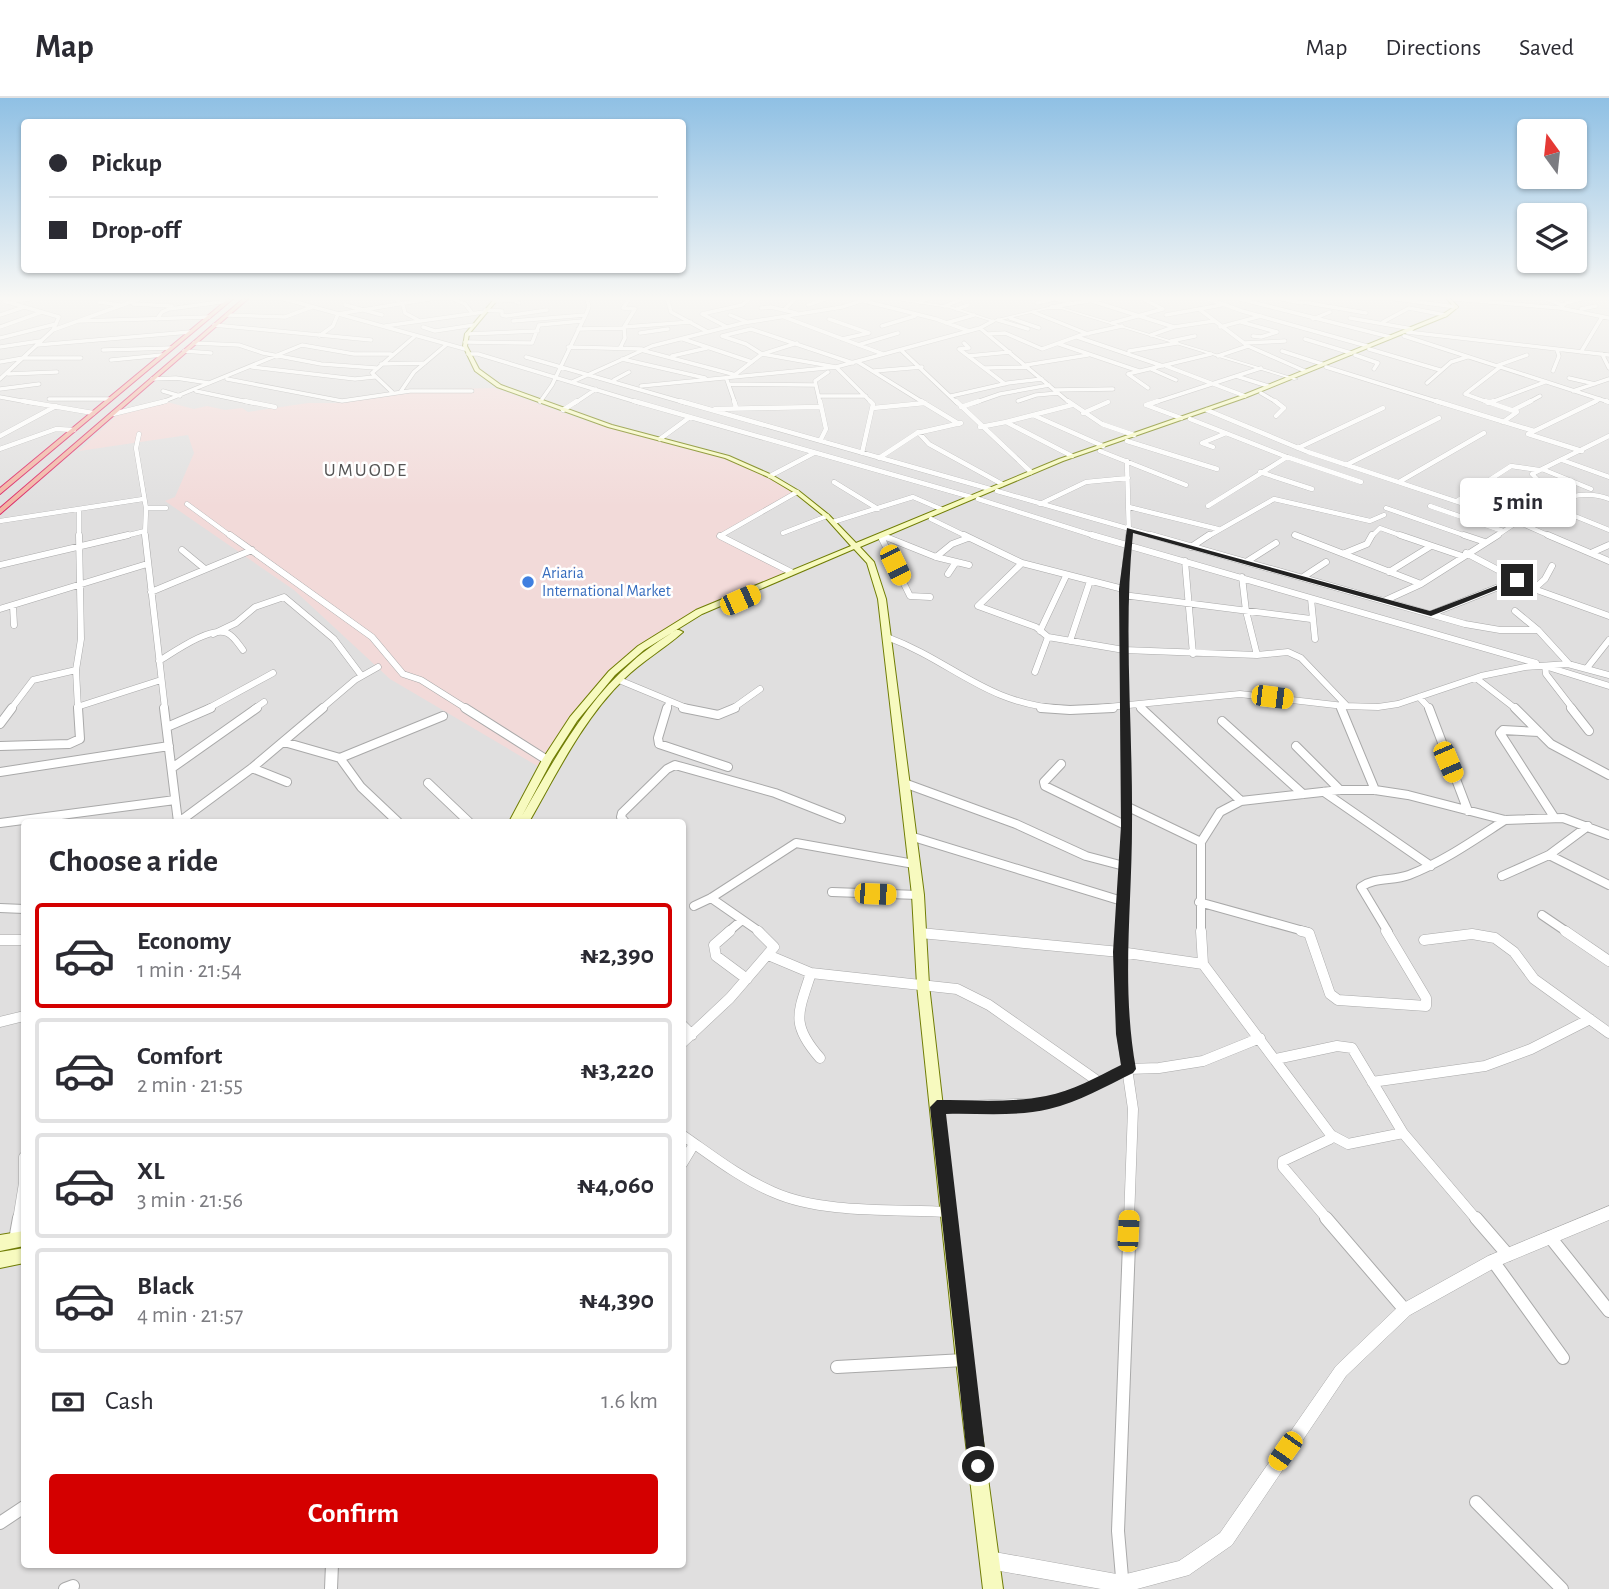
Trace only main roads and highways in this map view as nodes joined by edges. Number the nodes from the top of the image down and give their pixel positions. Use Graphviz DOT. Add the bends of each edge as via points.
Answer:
graph roads {
  1 [pos="147,368"];
  2 [pos="165,368"];
  3 [pos="477,368"];
  4 [pos="1316,368"];
  5 [pos="1318,368"];
  6 [pos="1293,378"];
  7 [pos="1209,411"];
  8 [pos="1186,419"];
  9 [pos="1101,448"];
  10 [pos="996,488"];
  11 [pos="0,492"];
  12 [pos="975,498"];
  13 [pos="0,512"];
  14 [pos="857,547"];
  15 [pos="515,819"];
  16 [pos="526,819"];
  17 [pos="21,1256"];
  18 [pos="0,1260"];
  19 [pos="993,1589"];
  1 -- 11 [label="highway"];
  2 -- 13 [label="highway"];
  3 -- 14 [label="main road" via="499,386 540,402 727,457 770,476 797,492"];
  4 -- 6 [label="main road"];
  5 -- 6 [label="main road"];
  6 -- 7 [label="main road"];
  6 -- 7 [label="main road"];
  7 -- 8 [label="main road"];
  8 -- 9 [label="main road"];
  8 -- 9 [label="main road"];
  9 -- 10 [label="main road"];
  9 -- 10 [label="main road"];
  10 -- 12 [label="main road"];
  12 -- 14 [label="main road"];
  12 -- 14 [label="main road"];
  14 -- 15 [label="main road" via="699,612 641,648 612,673 573,719"];
  14 -- 16 [label="main road" via="705,616 635,663 582,726"];
  14 -- 19 [label="main road" via="870,562 882,599 887,637"];
  17 -- 18 [label="main road"];
}
